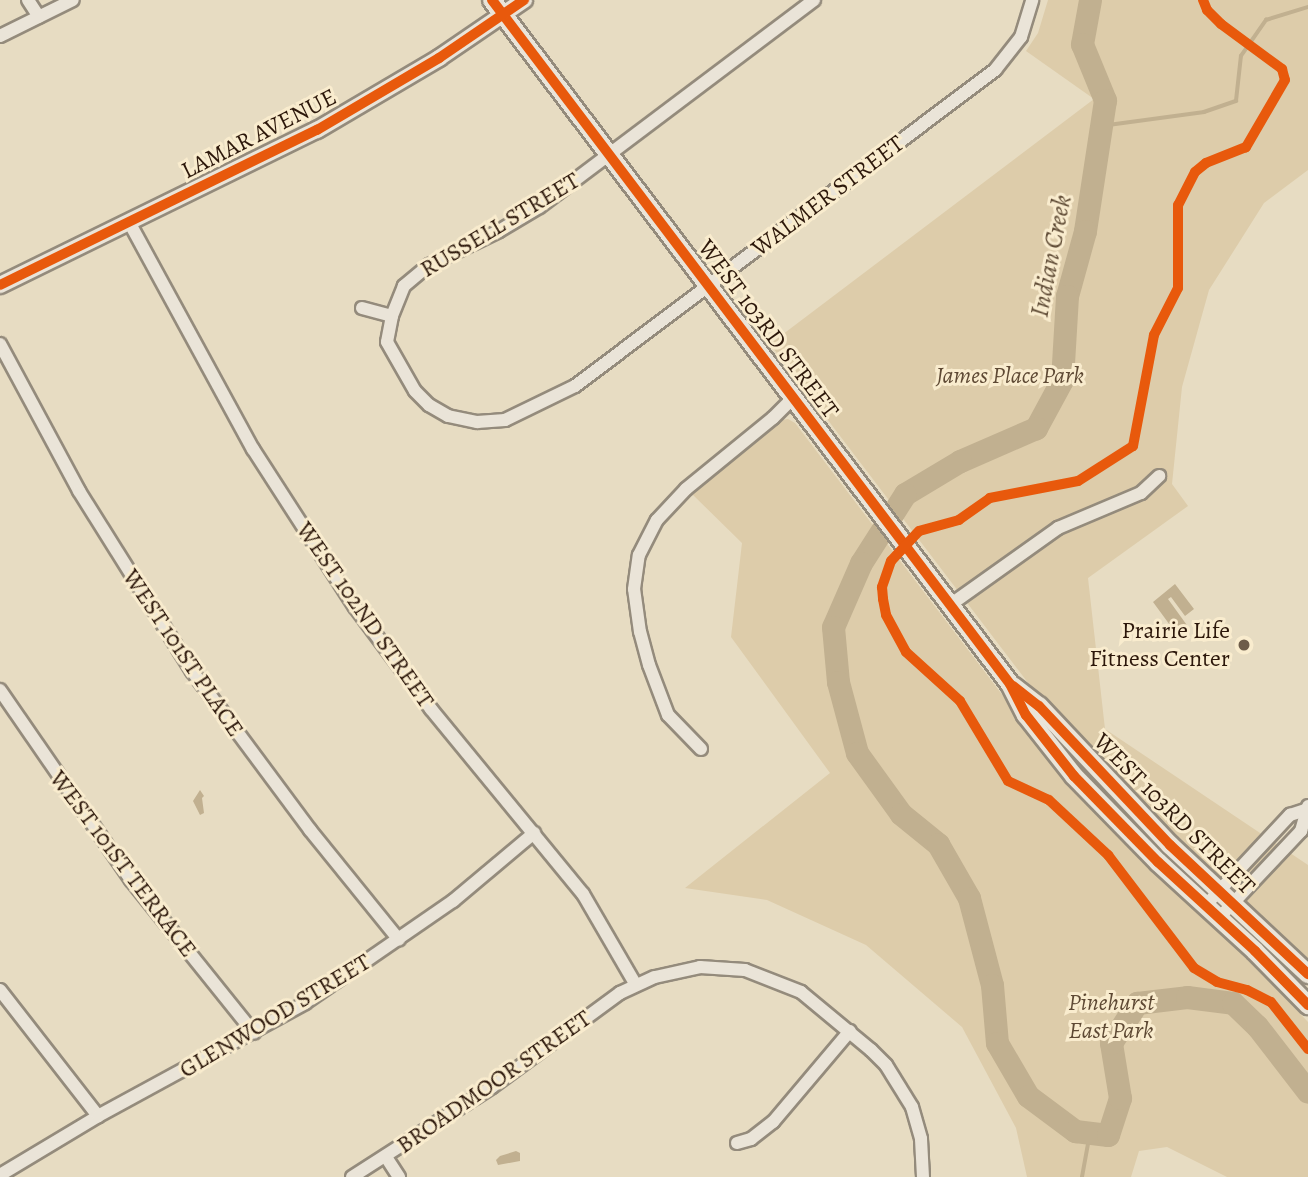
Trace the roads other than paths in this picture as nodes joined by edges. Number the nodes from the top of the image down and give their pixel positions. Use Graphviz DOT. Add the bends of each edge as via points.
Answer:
graph roads {
  1 [pos="28,0"];
  2 [pos="73,0"];
  3 [pos="492,0"];
  4 [pos="524,0"];
  5 [pos="814,0"];
  6 [pos="1032,0"];
  7 [pos="503,15"];
  8 [pos="39,18"];
  9 [pos="0,36"];
  10 [pos="609,155"];
  11 [pos="129,222"];
  12 [pos="0,285"];
  13 [pos="709,286"];
  14 [pos="362,308"];
  15 [pos="392,316"];
  16 [pos="0,344"];
  17 [pos="793,398"];
  18 [pos="1159,476"];
  19 [pos="950,605"];
  20 [pos="1010,684"];
  21 [pos="0,690"];
  22 [pos="701,749"];
  23 [pos="1307,810"];
  24 [pos="534,833"];
  25 [pos="1219,890"];
  26 [pos="1233,903"];
  27 [pos="1205,906"];
  28 [pos="1219,919"];
  29 [pos="399,940"];
  30 [pos="1308,974"];
  31 [pos="636,985"];
  32 [pos="0,990"];
  33 [pos="1308,1005"];
  34 [pos="850,1031"];
  35 [pos="254,1033"];
  36 [pos="98,1116"];
  37 [pos="737,1143"];
  38 [pos="386,1157"];
  39 [pos="0,1175"];
  40 [pos="352,1177"];
  41 [pos="399,1177"];
  42 [pos="923,1177"];
  1 -- 8 [label="street"];
  2 -- 8 [label="street"];
  3 -- 7 [label="main road, WEST 103RD STREET"];
  4 -- 7 [label="street, LAMAR AVENUE"];
  5 -- 10 [label="street, RUSSELL STREET"];
  6 -- 13 [label="street, WALMER STREET" via="1016,45 995,70"];
  7 -- 10 [label="main road, WEST 103RD STREET"];
  7 -- 11 [label="street, LAMAR AVENUE" via="328,124"];
  8 -- 9 [label="street"];
  10 -- 13 [label="main road, WEST 103RD STREET"];
  10 -- 15 [label="street, RUSSELL STREET" via="519,219 429,265 404,286"];
  11 -- 12 [label="street, LAMAR AVENUE"];
  11 -- 24 [label="street, WEST 102ND STREET" via="217,386 355,607 431,709"];
  13 -- 15 [label="street, WALMER STREET" via="575,386 505,420 465,421 429,405 415,391 387,342"];
  13 -- 17 [label="main road, WEST 103RD STREET"];
  14 -- 15 [label="street"];
  16 -- 29 [label="street, WEST 101ST PLACE" via="79,491 192,671"];
  17 -- 19 [label="main road, WEST 103RD STREET"];
  17 -- 22 [label="street" via="687,489 657,520 639,555 634,589 649,665 668,715"];
  18 -- 19 [label="street" via="1141,493 1058,528"];
  19 -- 20 [label="main road, WEST 103RD STREET"];
  20 -- 25 [label="main road, WEST 103RD STREET" via="1039,706 1142,817"];
  20 -- 27 [label="main road, WEST 103RD STREET" via="1026,715 1074,776"];
  21 -- 35 [label="street, WEST 101ST TERRACE" via="131,880"];
  23 -- 25 [label="street" via="1290,815"];
  23 -- 26 [label="street" via="1301,831"];
  24 -- 29 [label="street, GLENWOOD STREET"];
  24 -- 31 [label="street, WEST 102ND STREET" via="583,894"];
  25 -- 26 [label="main road, WEST 103RD STREET"];
  25 -- 27 [label="street"];
  26 -- 28 [label="street"];
  26 -- 30 [label="main road, WEST 103RD STREET"];
  27 -- 28 [label="main road, WEST 103RD STREET"];
  28 -- 33 [label="main road, WEST 103RD STREET"];
  29 -- 35 [label="street, GLENWOOD STREET"];
  31 -- 34 [label="street, BROADMOOR STREET" via="700,967 746,970 801,992"];
  31 -- 38 [label="street, BROADMOOR STREET"];
  32 -- 36 [label="street"];
  34 -- 37 [label="street" via="773,1122 751,1139"];
  34 -- 42 [label="street, BROADMOOR STREET" via="886,1065 903,1089 919,1126"];
  35 -- 36 [label="street, GLENWOOD STREET"];
  36 -- 39 [label="street, GLENWOOD STREET"];
  38 -- 40 [label="street, BROADMOOR STREET"];
  38 -- 41 [label="street"];
}
